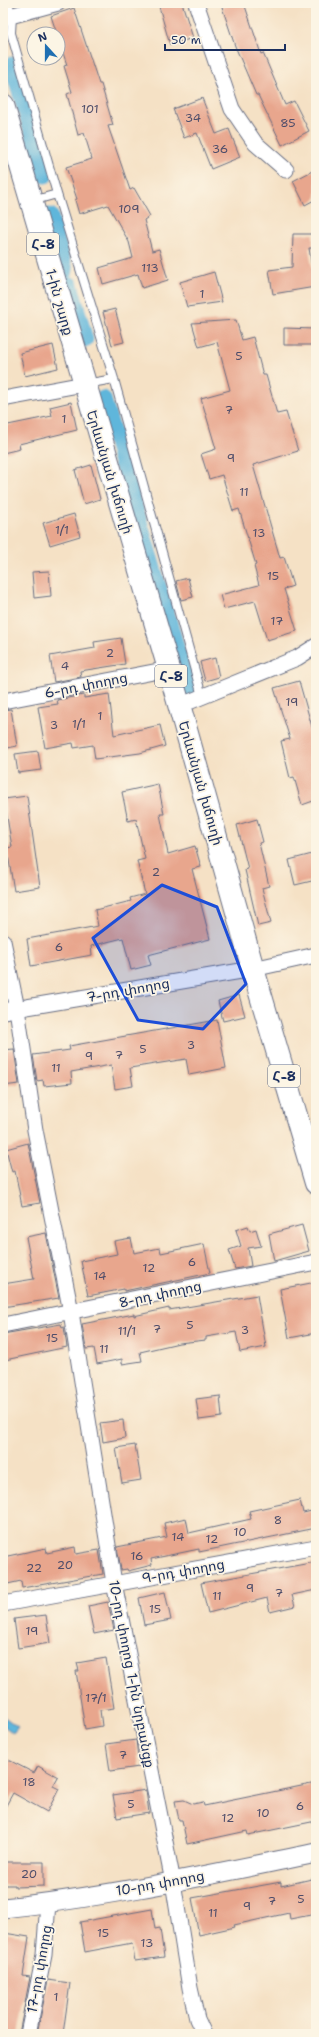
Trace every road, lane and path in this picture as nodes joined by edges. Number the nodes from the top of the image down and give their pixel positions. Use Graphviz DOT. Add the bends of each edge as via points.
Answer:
graph roads {
  1 [pos="58,3"];
  2 [pos="196,3"];
  3 [pos="8,12"];
  4 [pos="3,105"];
  5 [pos="286,170"];
  6 [pos="57,194"];
  7 [pos="31,202"];
  8 [pos="114,379"];
  9 [pos="84,384"];
  10 [pos="3,399"];
  11 [pos="316,646"];
  12 [pos="169,669"];
  13 [pos="202,696"];
  14 [pos="3,701"];
  15 [pos="179,706"];
  16 [pos="3,941"];
  17 [pos="316,955"];
  18 [pos="253,969"];
  19 [pos="10,1010"];
  20 [pos="316,1183"];
  21 [pos="316,1262"];
  22 [pos="70,1312"];
  23 [pos="3,1325"];
  24 [pos="316,1547"];
  25 [pos="114,1583"];
  26 [pos="3,1604"];
  27 [pos="316,1852"];
  28 [pos="173,1882"];
  29 [pos="48,1903"];
  30 [pos="3,1908"];
  31 [pos="28,2034"];
  32 [pos="204,2034"];
  1 -- 3 [label="street"];
  2 -- 5 [label="street" via="232,109 255,143"];
  3 -- 6 [label="lane" via="11,33"];
  4 -- 7 [label="main road, 1-ին շարք / Հ-8"];
  6 -- 7 [label="lane"];
  6 -- 8 [label="lane"];
  7 -- 9 [label="main road, 1-ին շարք / Հ-8"];
  8 -- 9 [label="lane"];
  8 -- 13 [label="lane"];
  9 -- 10 [label="street"];
  9 -- 12 [label="main road, Երևանյան խճուղի / Հ-8"];
  11 -- 13 [label="street" via="297,658"];
  12 -- 14 [label="street, 6-րդ փողոց"];
  12 -- 15 [label="main road, Երևանյան խճուղի / Հ-8"];
  13 -- 15 [label="street"];
  15 -- 18 [label="main road, Երևանյան խճուղի / Հ-8"];
  16 -- 19 [label="street, 10-րդ փողոց 1-ին նրբանցք"];
  17 -- 18 [label="street, 7-րդ փողոց"];
  18 -- 19 [label="street, 7-րդ փողոց"];
  18 -- 20 [label="main road, Երևանյան խճուղի / Հ-8"];
  19 -- 22 [label="street, 10-րդ փողոց 1-ին նրբանցք"];
  21 -- 22 [label="street, 8-րդ փողոց"];
  22 -- 23 [label="street, 8-րդ փողոց"];
  22 -- 25 [label="street, 10-րդ փողոց 1-ին նրբանցք"];
  24 -- 25 [label="street, 9-րդ փողոց"];
  25 -- 26 [label="street, 9-րդ փողոց"];
  25 -- 28 [label="street, 10-րդ փողոց 1-ին նրբանցք"];
  27 -- 28 [label="street, 10-րդ փողոց"];
  28 -- 29 [label="street, 10-րդ փողոց"];
  28 -- 32 [label="street, 10-րդ փողոց 1-ին նրբանցք" via="190,1988 197,2019"];
  29 -- 30 [label="street, 10-րդ փողոց"];
  29 -- 31 [label="street, 17-րդ փողոց" via="44,1955"];
}
